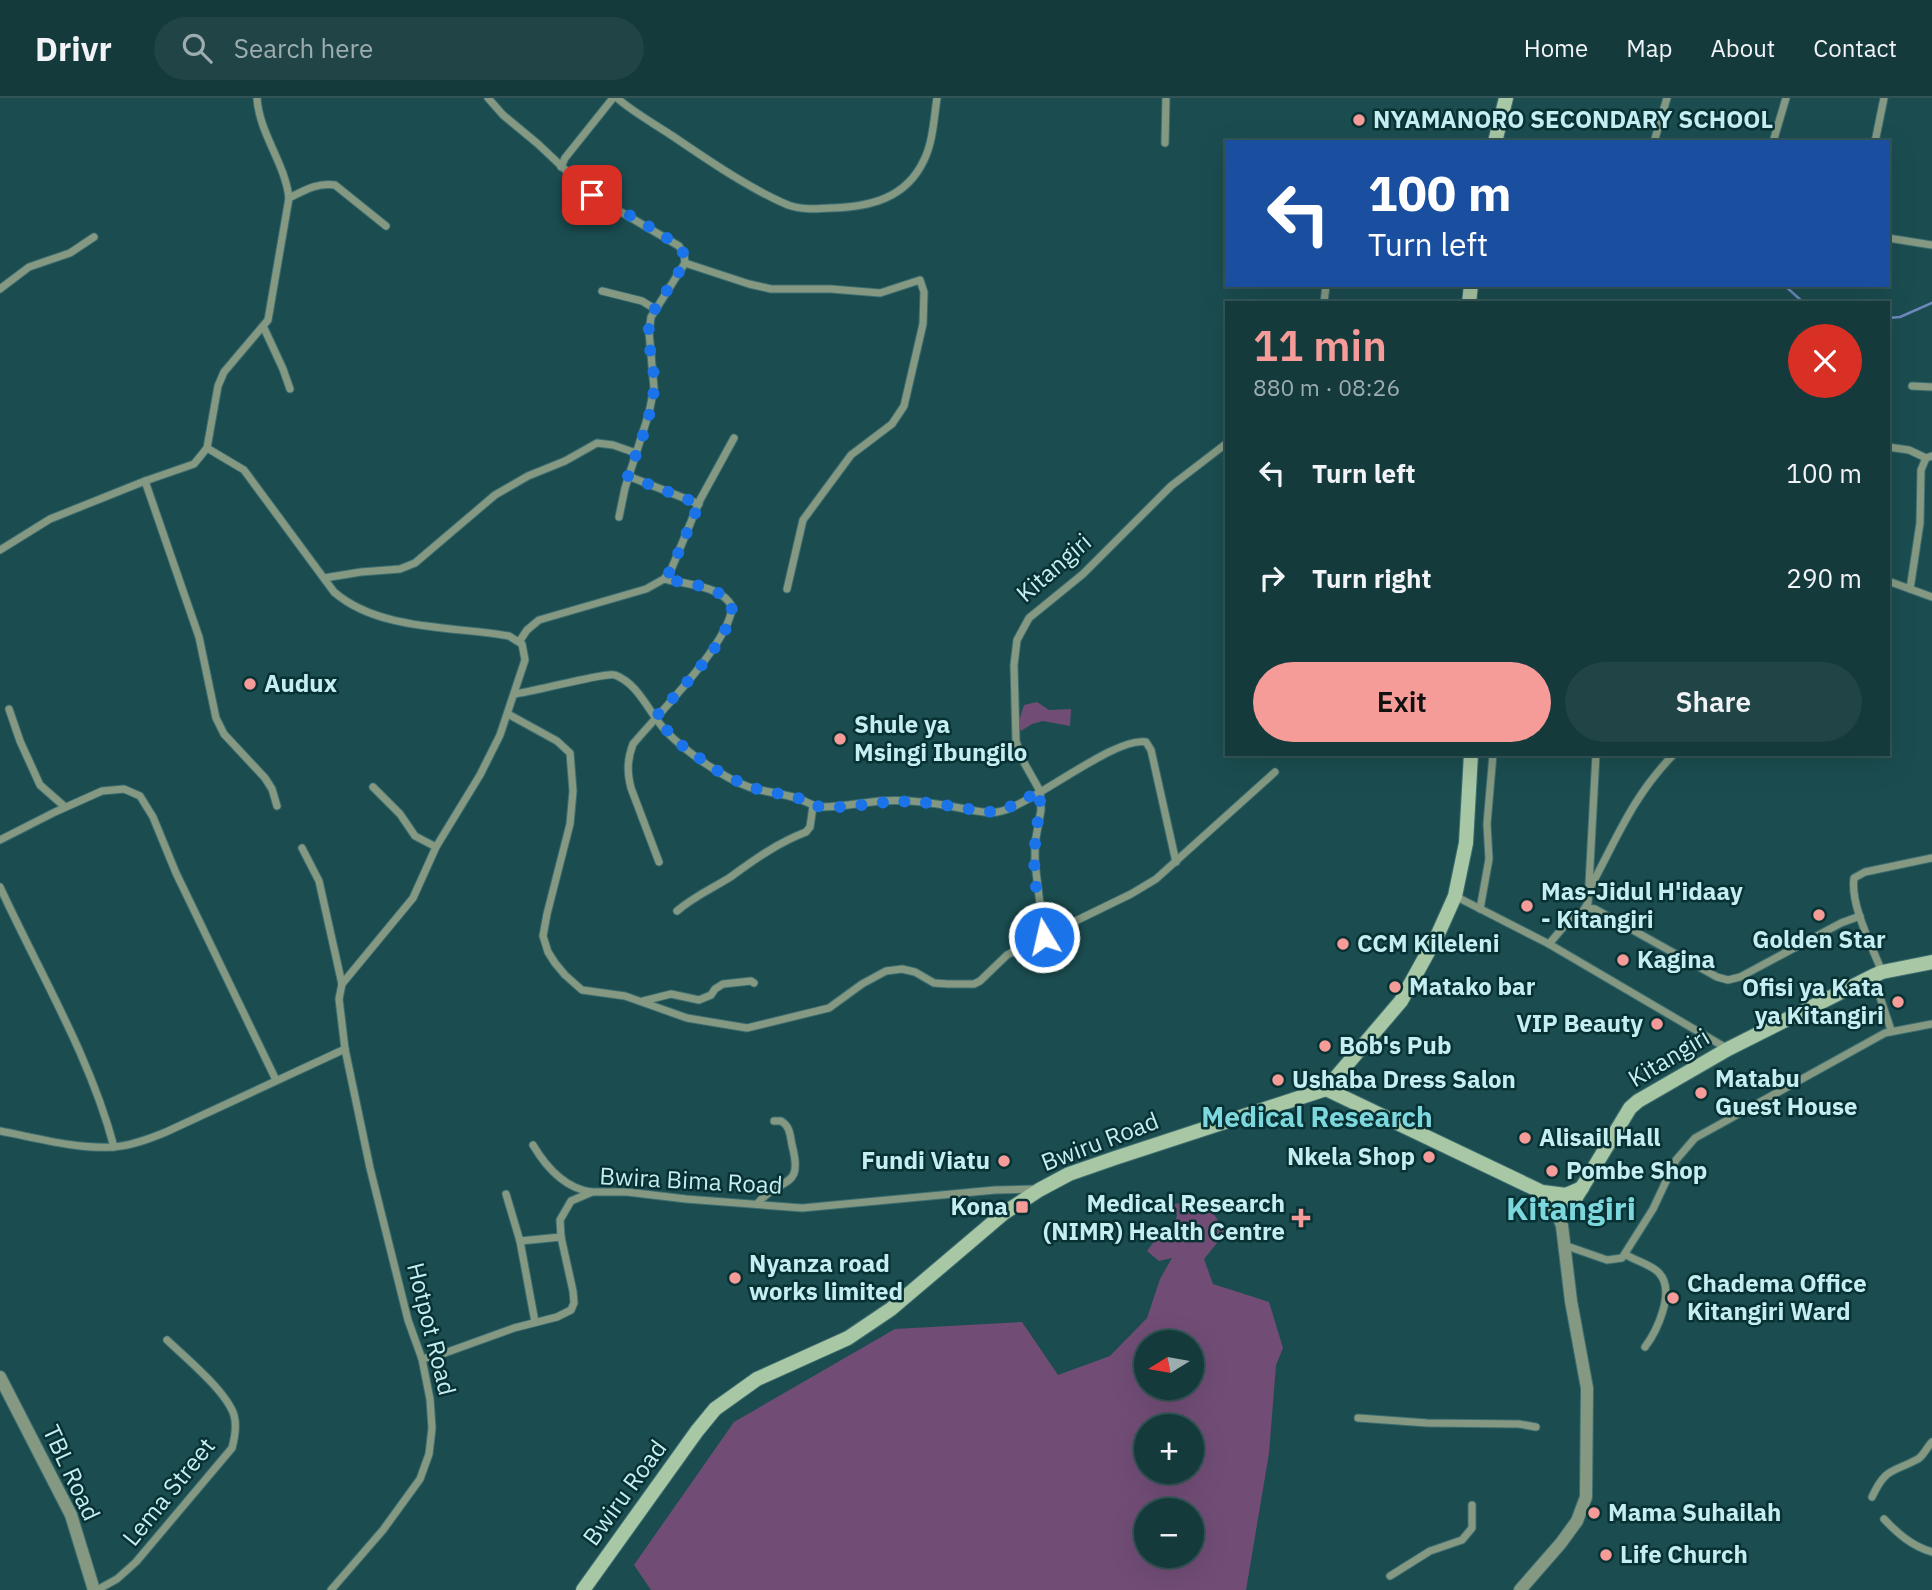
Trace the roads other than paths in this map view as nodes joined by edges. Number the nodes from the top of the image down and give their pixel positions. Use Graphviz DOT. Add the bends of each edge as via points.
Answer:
graph roads {
  1 [pos="257,98"];
  2 [pos="488,98"];
  3 [pos="615,98"];
  4 [pos="937,98"];
  5 [pos="1167,98"];
  6 [pos="1506,98"];
  7 [pos="1667,98"];
  8 [pos="1786,98"];
  9 [pos="1884,98"];
  10 [pos="1496,140"];
  11 [pos="1655,140"];
  12 [pos="1774,140"];
  13 [pos="1875,140"];
  14 [pos="1165,143"];
  15 [pos="561,167"];
  16 [pos="289,198"];
  17 [pos="386,226"];
  18 [pos="94,237"];
  19 [pos="1890,237"];
  20 [pos="1932,245"];
  21 [pos="685,263"];
  22 [pos="0,289"];
  23 [pos="602,291"];
  24 [pos="655,309"];
  25 [pos="264,328"];
  26 [pos="1912,386"];
  27 [pos="1932,387"];
  28 [pos="289,389"];
  29 [pos="734,438"];
  30 [pos="1225,445"];
  31 [pos="1890,446"];
  32 [pos="207,448"];
  33 [pos="636,453"];
  34 [pos="1929,457"];
  35 [pos="628,476"];
  36 [pos="145,481"];
  37 [pos="699,504"];
  38 [pos="619,517"];
  39 [pos="0,550"];
  40 [pos="324,578"];
  41 [pos="664,579"];
  42 [pos="1890,582"];
  43 [pos="787,589"];
  44 [pos="1910,589"];
  45 [pos="1932,597"];
  46 [pos="519,642"];
  47 [pos="515,694"];
  48 [pos="9,709"];
  49 [pos="508,714"];
  50 [pos="656,717"];
  51 [pos="1471,756"];
  52 [pos="1493,756"];
  53 [pos="1596,756"];
  54 [pos="1672,756"];
  55 [pos="1275,772"];
  56 [pos="373,787"];
  57 [pos="1040,791"];
  58 [pos="277,806"];
  59 [pos="813,806"];
  60 [pos="65,807"];
  61 [pos="0,840"];
  62 [pos="436,847"];
  63 [pos="302,848"];
  64 [pos="1932,859"];
  65 [pos="659,862"];
  66 [pos="1177,862"];
  67 [pos="0,887"];
  68 [pos="1589,890"];
  69 [pos="1455,896"];
  70 [pos="1587,908"];
  71 [pos="1480,909"];
  72 [pos="677,911"];
  73 [pos="1860,916"];
  74 [pos="1044,937"];
  75 [pos="1549,944"];
  76 [pos="1932,962"];
  77 [pos="1877,974"];
  78 [pos="754,983"];
  79 [pos="342,984"];
  80 [pos="642,1001"];
  81 [pos="1932,1024"];
  82 [pos="1891,1030"];
  83 [pos="345,1049"];
  84 [pos="1728,1049"];
  85 [pos="276,1080"];
  86 [pos="1326,1089"];
  87 [pos="774,1121"];
  88 [pos="0,1131"];
  89 [pos="533,1145"];
  90 [pos="114,1147"];
  91 [pos="1039,1190"];
  92 [pos="592,1192"];
  93 [pos="506,1194"];
  94 [pos="757,1204"];
  95 [pos="1562,1207"];
  96 [pos="561,1237"];
  97 [pos="520,1241"];
  98 [pos="1563,1244"];
  99 [pos="1625,1254"];
  100 [pos="535,1322"];
  101 [pos="167,1340"];
  102 [pos="1645,1347"];
  103 [pos="422,1359"];
  104 [pos="0,1377"];
  105 [pos="1358,1418"];
  106 [pos="1536,1427"];
  107 [pos="1932,1441"];
  108 [pos="1872,1497"];
  109 [pos="1472,1505"];
  110 [pos="1884,1518"];
  111 [pos="1932,1552"];
  112 [pos="1390,1576"];
  113 [pos="95,1590"];
  114 [pos="331,1590"];
  115 [pos="583,1590"];
  116 [pos="1520,1590"];
  1 -- 16 [label="street"];
  2 -- 15 [label="street"];
  3 -- 4 [label="street" via="774,197 789,205 819,209 873,204 909,183 929,148"];
  3 -- 15 [label="street"];
  5 -- 14 [label="street"];
  6 -- 10 [label="main road"];
  7 -- 11 [label="street"];
  8 -- 12 [label="street"];
  9 -- 13 [label="street"];
  15 -- 21 [label="street" via="592,195 679,246"];
  16 -- 17 [label="street" via="314,187 335,185"];
  16 -- 25 [label="street" via="272,308"];
  18 -- 22 [label="street" via="70,253 29,267"];
  19 -- 20 [label="street"];
  21 -- 24 [label="street"];
  21 -- 43 [label="street" via="771,289 880,293 915,279 922,283 923,324 904,406 892,424 851,454 803,520"];
  23 -- 24 [label="street"];
  24 -- 33 [label="street" via="649,332 654,388"];
  25 -- 28 [label="street"];
  25 -- 32 [label="street" via="224,372"];
  26 -- 27 [label="street"];
  29 -- 37 [label="street"];
  30 -- 57 [label="street, Kitangiri" via="1171,486 1022,627 1014,662 1016,741"];
  31 -- 34 [label="street"];
  32 -- 36 [label="street" via="194,464"];
  32 -- 40 [label="street" via="244,470"];
  33 -- 35 [label="street"];
  33 -- 40 [label="street" via="597,443 495,495 415,563"];
  34 -- 44 [label="street" via="1921,470 1920,523"];
  35 -- 37 [label="street"];
  35 -- 38 [label="street"];
  36 -- 39 [label="street" via="50,519"];
  36 -- 58 [label="street" via="202,645 216,718 224,734 265,778"];
  37 -- 41 [label="street"];
  40 -- 46 [label="street" via="348,604 377,617 509,636"];
  41 -- 46 [label="street" via="646,589 547,617 527,630"];
  41 -- 50 [label="street" via="719,593 732,607 708,656"];
  42 -- 44 [label="street"];
  44 -- 45 [label="street"];
  46 -- 47 [label="street" via="525,660"];
  47 -- 49 [label="street"];
  47 -- 50 [label="street" via="607,674 622,680"];
  48 -- 60 [label="street" via="40,785"];
  49 -- 62 [label="street" via="480,775"];
  49 -- 80 [label="street" via="570,753 572,807 544,928 548,952 582,989"];
  50 -- 59 [label="street" via="676,741 716,770 749,787"];
  50 -- 65 [label="street" via="633,744 628,775"];
  51 -- 69 [label="main road" via="1466,843"];
  52 -- 71 [label="street" via="1489,859"];
  53 -- 68 [label="street"];
  54 -- 68 [label="street" via="1634,803"];
  55 -- 66 [label="street"];
  56 -- 62 [label="street" via="415,836"];
  57 -- 59 [label="street" via="1002,811 988,812 896,801"];
  57 -- 66 [label="street" via="1096,759 1135,741 1146,742"];
  57 -- 74 [label="street" via="1035,863"];
  59 -- 72 [label="street" via="809,830 771,849"];
  60 -- 61 [label="street"];
  60 -- 85 [label="street" via="113,789 140,796"];
  62 -- 79 [label="street" via="413,898"];
  63 -- 79 [label="street, Hotpot Road" via="319,881"];
  64 -- 73 [label="street" via="1857,875 1853,885"];
  66 -- 74 [label="street" via="1131,894"];
  67 -- 90 [label="street" via="81,1059"];
  68 -- 70 [label="street"];
  69 -- 71 [label="street"];
  69 -- 86 [label="main road" via="1401,1001"];
  70 -- 73 [label="street" via="1728,980"];
  70 -- 75 [label="street" via="1571,918"];
  71 -- 75 [label="street"];
  73 -- 77 [label="street"];
  74 -- 80 [label="street" via="1007,955 974,984 934,982 902,969 886,971 829,1009 747,1028 687,1018"];
  75 -- 84 [label="street"];
  76 -- 77 [label="main road, Kitangiri"];
  77 -- 82 [label="street"];
  77 -- 84 [label="main road, Kitangiri"];
  78 -- 80 [label="street" via="723,984 699,1000 671,994"];
  79 -- 83 [label="street, Hotpot Road" via="339,999"];
  81 -- 82 [label="street"];
  82 -- 99 [label="street" via="1695,1138 1676,1160"];
  83 -- 85 [label="street"];
  83 -- 103 [label="street, Hotpot Road" via="370,1168"];
  84 -- 95 [label="main road, Kitangiri" via="1637,1101 1582,1188"];
  85 -- 90 [label="street" via="166,1132"];
  86 -- 91 [label="main road, Bwiru Road" via="1069,1174"];
  86 -- 95 [label="main road" via="1542,1192"];
  87 -- 94 [label="street" via="788,1126 796,1171"];
  88 -- 90 [label="street"];
  89 -- 92 [label="street" via="568,1185"];
  91 -- 94 [label="street, Bwira Bima Road" via="802,1208"];
  91 -- 115 [label="main road, Bwiru Road" via="1004,1213 891,1309 848,1338 757,1380 715,1409"];
  92 -- 94 [label="street, Bwira Bima Road"];
  92 -- 96 [label="street, Bwira Bima Road" via="566,1207 560,1220"];
  93 -- 97 [label="street"];
  95 -- 98 [label="street"];
  96 -- 97 [label="street"];
  96 -- 100 [label="street, Bwira Bima Road" via="574,1303 565,1313"];
  97 -- 100 [label="street"];
  98 -- 99 [label="street" via="1607,1260"];
  98 -- 116 [label="street" via="1587,1388 1586,1497 1577,1521"];
  99 -- 102 [label="street" via="1658,1271 1666,1288 1660,1320"];
  100 -- 103 [label="street, Bwira Bima Road"];
  101 -- 113 [label="street, Lema Street" via="229,1405 236,1425 232,1448 136,1563"];
  103 -- 114 [label="street, Hotpot Road" via="432,1428 420,1479"];
  104 -- 113 [label="street, TBL Road" via="71,1515"];
  105 -- 106 [label="street"];
  107 -- 108 [label="street" via="1919,1458 1885,1475"];
  109 -- 112 [label="street" via="1472,1528 1462,1540 1430,1552"];
  110 -- 111 [label="street" via="1904,1538"];
}
